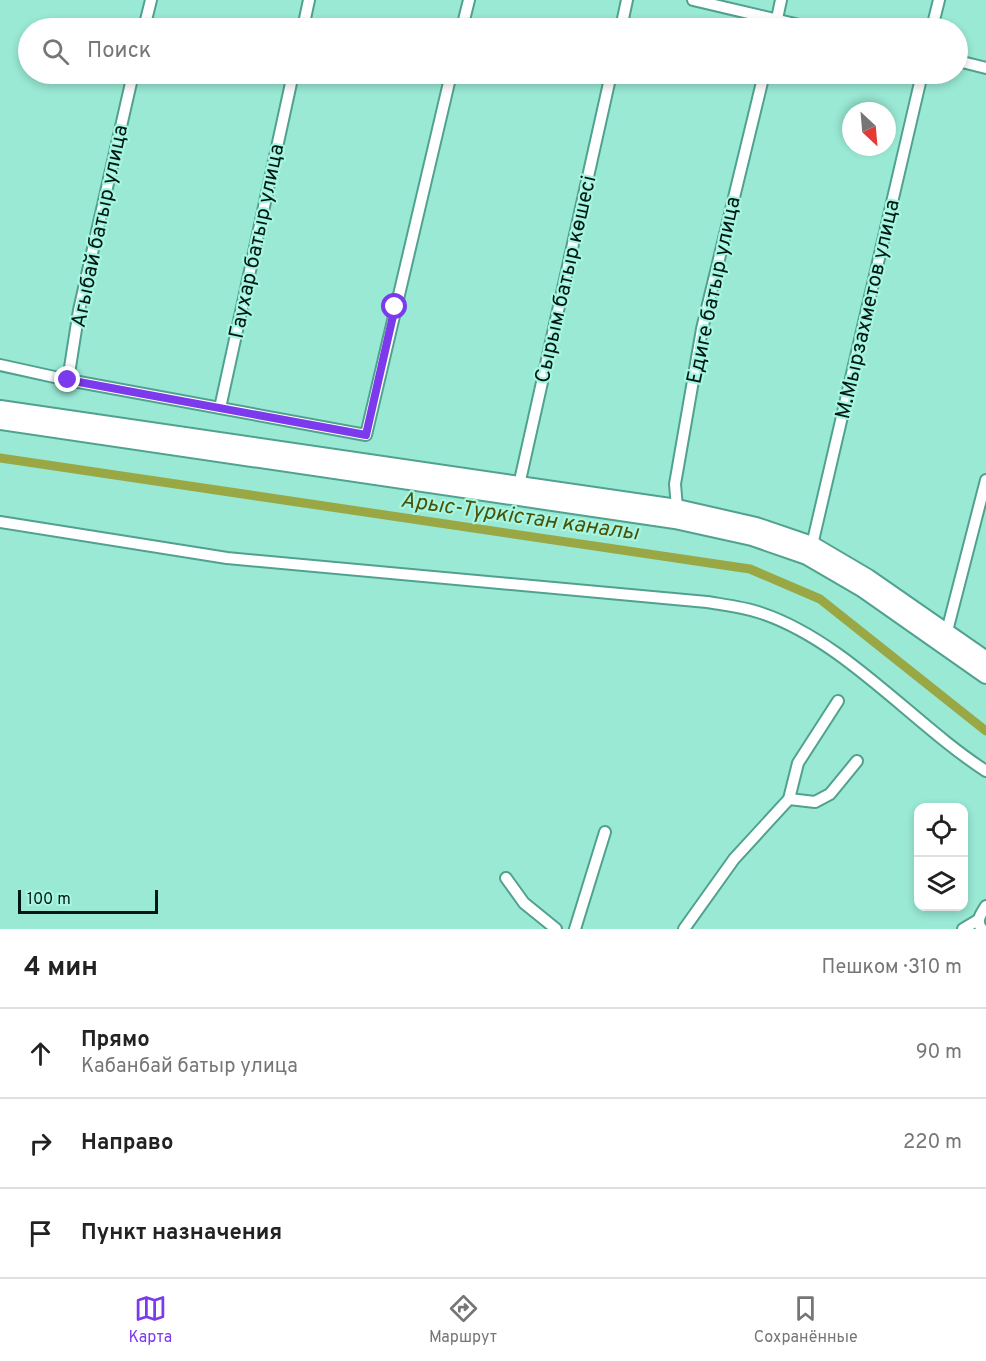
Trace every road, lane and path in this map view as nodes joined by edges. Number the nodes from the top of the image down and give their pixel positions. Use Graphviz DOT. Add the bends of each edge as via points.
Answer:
graph roads {
  1 [pos="151,0"];
  2 [pos="309,0"];
  3 [pos="469,0"];
  4 [pos="627,0"];
  5 [pos="693,0"];
  6 [pos="781,0"];
  7 [pos="939,0"];
  8 [pos="146,18"];
  9 [pos="305,18"];
  10 [pos="464,18"];
  11 [pos="623,18"];
  12 [pos="755,18"];
  13 [pos="777,18"];
  14 [pos="934,18"];
  15 [pos="968,64"];
  16 [pos="986,68"];
  17 [pos="131,84"];
  18 [pos="291,84"];
  19 [pos="449,84"];
  20 [pos="609,84"];
  21 [pos="762,84"];
  22 [pos="920,84"];
  23 [pos="0,365"];
  24 [pos="68,380"];
  25 [pos="220,408"];
  26 [pos="0,409"];
  27 [pos="0,421"];
  28 [pos="986,480"];
  29 [pos="519,485"];
  30 [pos="677,508"];
  31 [pos="0,522"];
  32 [pos="812,545"];
  33 [pos="947,631"];
  34 [pos="986,660"];
  35 [pos="986,675"];
  36 [pos="838,701"];
  37 [pos="857,761"];
  38 [pos="986,771"];
  39 [pos="789,799"];
  40 [pos="605,832"];
  41 [pos="506,878"];
  42 [pos="986,906"];
  43 [pos="980,924"];
  44 [pos="556,929"];
  45 [pos="574,929"];
  46 [pos="684,929"];
  47 [pos="963,929"];
  1 -- 8 [label="street"];
  2 -- 9 [label="street"];
  3 -- 10 [label="street"];
  4 -- 11 [label="street"];
  5 -- 12 [label="street"];
  6 -- 13 [label="street"];
  7 -- 14 [label="street"];
  15 -- 16 [label="street"];
  17 -- 24 [label="street, Агыбай батыр улица" via="79,310"];
  18 -- 25 [label="street, Гаухар батыр улица"];
  19 -- 25 [label="street" via="366,435"];
  20 -- 29 [label="street, Сырым батыр көшесі"];
  21 -- 30 [label="street, Едиге батыр улица" via="702,329 675,484"];
  22 -- 32 [label="street, М.Мырзахметов улица"];
  23 -- 24 [label="street"];
  24 -- 25 [label="street"];
  26 -- 29 [label="highway"];
  27 -- 35 [label="highway" via="675,520 752,537 807,556 862,588"];
  28 -- 33 [label="street"];
  29 -- 30 [label="highway"];
  30 -- 32 [label="highway" via="756,526"];
  31 -- 38 [label="street" via="227,558 707,602 761,613 828,648"];
  32 -- 33 [label="highway"];
  33 -- 34 [label="highway"];
  36 -- 39 [label="street" via="798,763"];
  37 -- 39 [label="street" via="830,794 815,802"];
  39 -- 46 [label="street" via="734,859"];
  40 -- 45 [label="street"];
  41 -- 44 [label="street" via="524,903"];
  42 -- 43 [label="street"];
  43 -- 47 [label="street"];
}
